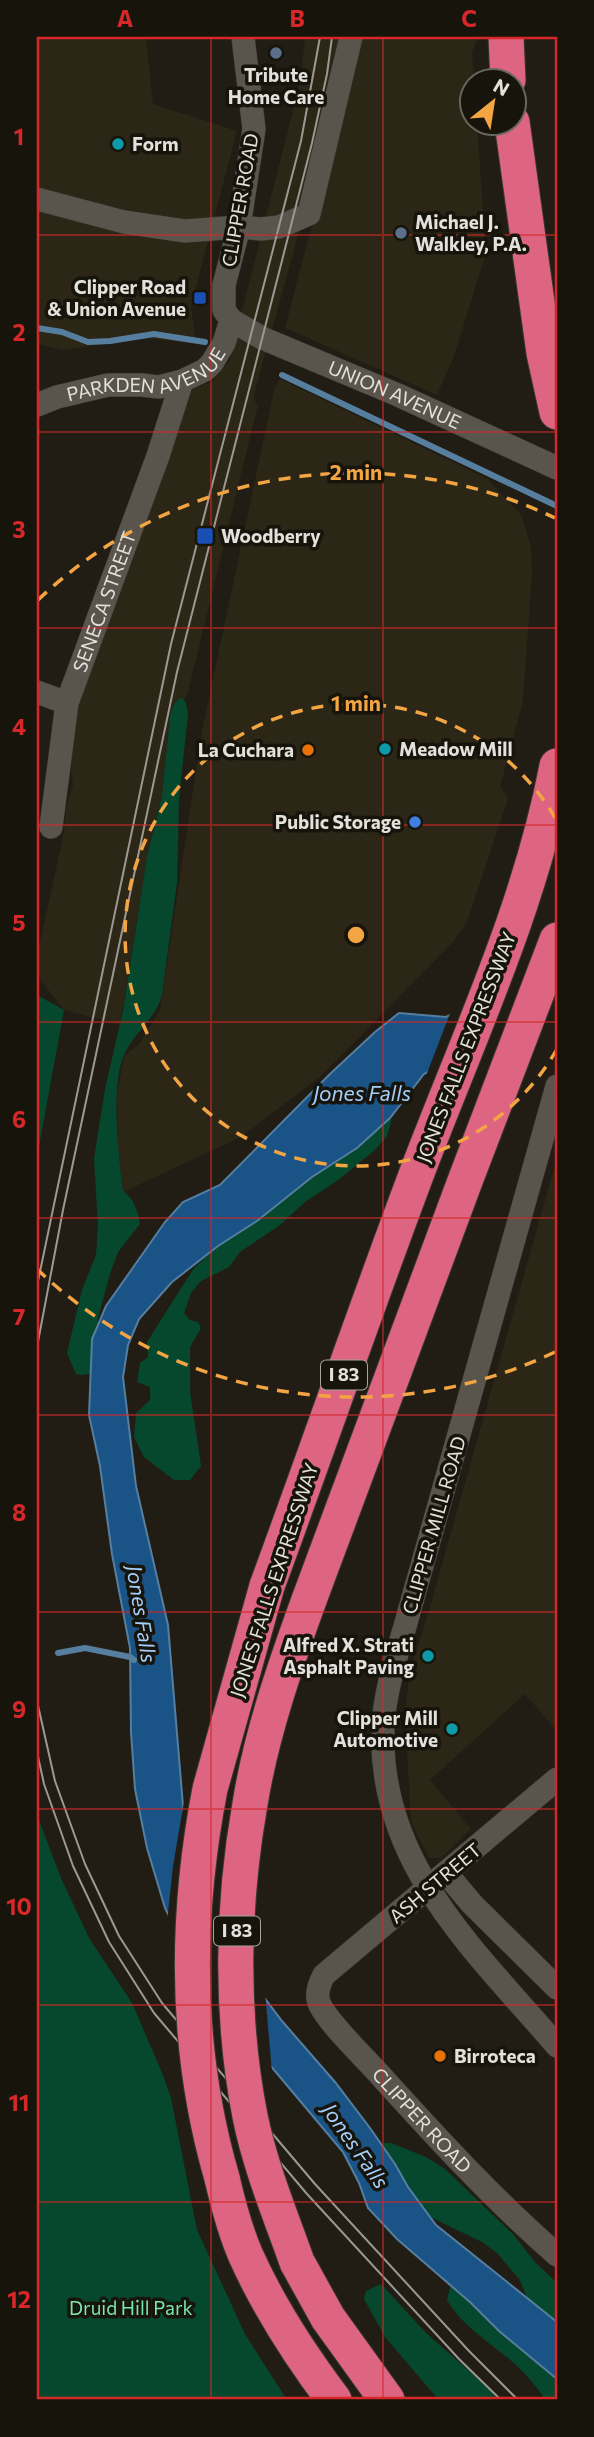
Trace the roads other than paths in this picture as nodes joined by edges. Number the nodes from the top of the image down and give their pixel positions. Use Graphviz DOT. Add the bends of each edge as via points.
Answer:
graph roads {
  1 [pos="243,37"];
  2 [pos="351,37"];
  3 [pos="506,37"];
  4 [pos="507,66"];
  5 [pos="514,136"];
  6 [pos="37,199"];
  7 [pos="239,227"];
  8 [pos="231,320"];
  9 [pos="182,381"];
  10 [pos="37,405"];
  11 [pos="557,412"];
  12 [pos="557,468"];
  13 [pos="37,692"];
  14 [pos="67,703"];
  15 [pos="557,766"];
  16 [pos="51,827"];
  17 [pos="557,940"];
  18 [pos="557,1086"];
  19 [pos="557,1779"];
  20 [pos="446,1873"];
  21 [pos="428,1889"];
  22 [pos="557,1988"];
  23 [pos="318,1990"];
  24 [pos="557,2046"];
  25 [pos="557,2255"];
  26 [pos="334,2400"];
  27 [pos="387,2400"];
  1 -- 7 [label="street, CLIPPER ROAD" via="254,129"];
  2 -- 7 [label="street" via="309,214 279,227"];
  3 -- 4 [label="highway"];
  5 -- 11 [label="highway" via="544,353"];
  6 -- 7 [label="street" via="156,228"];
  7 -- 8 [label="street, CLIPPER ROAD" via="223,299"];
  8 -- 9 [label="street, PARKDEN AVENUE" via="221,348 205,370"];
  8 -- 12 [label="street, UNION AVENUE" via="262,338"];
  9 -- 10 [label="street, PARKDEN AVENUE" via="159,387 108,385"];
  9 -- 14 [label="street, SENECA STREET"];
  13 -- 14 [label="street"];
  14 -- 16 [label="street, SENECA STREET"];
  15 -- 26 [label="highway, JONES FALLS EXPRESSWAY / I 83, bridge" via="537,856 267,1586 204,1822 192,1943 193,2026 203,2103 245,2255 290,2337"];
  17 -- 27 [label="highway, JONES FALLS EXPRESSWAY / I 83, bridge" via="309,1600 250,1801 240,1873 240,2046 250,2118 297,2262 328,2318"];
  18 -- 21 [label="street, CLIPPER MILL ROAD" via="387,1697 383,1753 391,1805 404,1844"];
  19 -- 20 [label="street, ASH STREET"];
  20 -- 21 [label="street, ASH STREET"];
  20 -- 22 [label="street"];
  21 -- 23 [label="street, ASH STREET" via="324,1975"];
  21 -- 24 [label="street, CLIPPER MILL ROAD"];
  23 -- 25 [label="street, CLIPPER ROAD" via="321,2007 348,2040 444,2145"];
}
